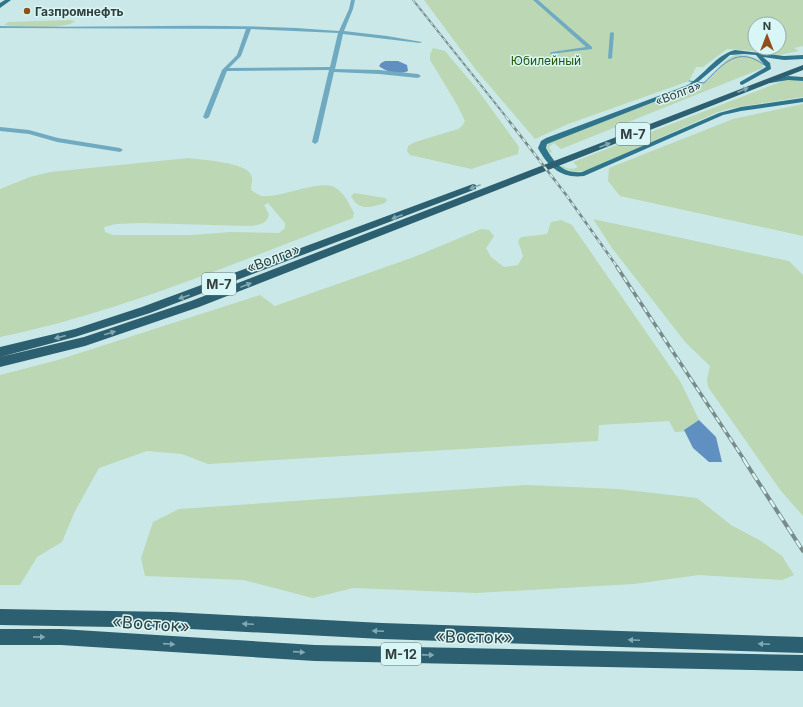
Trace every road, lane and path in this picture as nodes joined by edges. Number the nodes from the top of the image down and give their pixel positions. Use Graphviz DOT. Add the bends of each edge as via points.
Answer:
graph roads {
  1 [pos="8,0"];
  2 [pos="353,0"];
  3 [pos="535,0"];
  4 [pos="0,6"];
  5 [pos="0,27"];
  6 [pos="249,28"];
  7 [pos="341,32"];
  8 [pos="612,33"];
  9 [pos="420,42"];
  10 [pos="552,53"];
  11 [pos="747,53"];
  12 [pos="755,56"];
  13 [pos="768,56"];
  14 [pos="610,58"];
  15 [pos="803,58"];
  16 [pos="803,67"];
  17 [pos="331,69"];
  18 [pos="225,70"];
  19 [pos="418,76"];
  20 [pos="803,80"];
  21 [pos="764,82"];
  22 [pos="742,83"];
  23 [pos="803,100"];
  24 [pos="206,117"];
  25 [pos="0,129"];
  26 [pos="315,142"];
  27 [pos="120,150"];
  28 [pos="566,156"];
  29 [pos="527,171"];
  30 [pos="0,352"];
  31 [pos="0,362"];
  32 [pos="0,617"];
  33 [pos="0,637"];
  34 [pos="803,645"];
  35 [pos="803,663"];
  1 -- 4 [label="main road"];
  2 -- 7 [label="street"];
  3 -- 10 [label="street" via="590,48"];
  5 -- 6 [label="street"];
  6 -- 7 [label="street"];
  6 -- 18 [label="street" via="240,56"];
  7 -- 9 [label="street"];
  7 -- 17 [label="street"];
  8 -- 14 [label="street"];
  11 -- 23 [label="main road" via="729,54 690,86 549,140 543,144 544,151 562,172 584,174 721,114"];
  12 -- 22 [label="main road" via="766,61 769,68"];
  13 -- 15 [label="main road"];
  15 -- 22 [label="highway, «Волга» / М-7"];
  16 -- 21 [label="highway, «Волга» / М-7"];
  17 -- 18 [label="street"];
  17 -- 19 [label="street"];
  17 -- 26 [label="street"];
  18 -- 24 [label="street"];
  20 -- 21 [label="main road" via="784,78"];
  28 -- 21 [label="highway, «Волга» / М-7, one-way"];
  22 -- 28 [label="highway, «Волга» / М-7"];
  25 -- 27 [label="street" via="29,132 57,140"];
  28 -- 29 [label="highway, М-7"];
  29 -- 30 [label="highway, «Волга» / М-7, one-way" via="146,310"];
  31 -- 29 [label="highway, «Волга» / М-7, one-way" via="85,341 170,313"];
  34 -- 32 [label="highway, «Восток» / М-12, one-way" via="382,631 171,620"];
  33 -- 35 [label="highway, «Восток» / М-12, one-way" via="61,637 315,653"];
}
